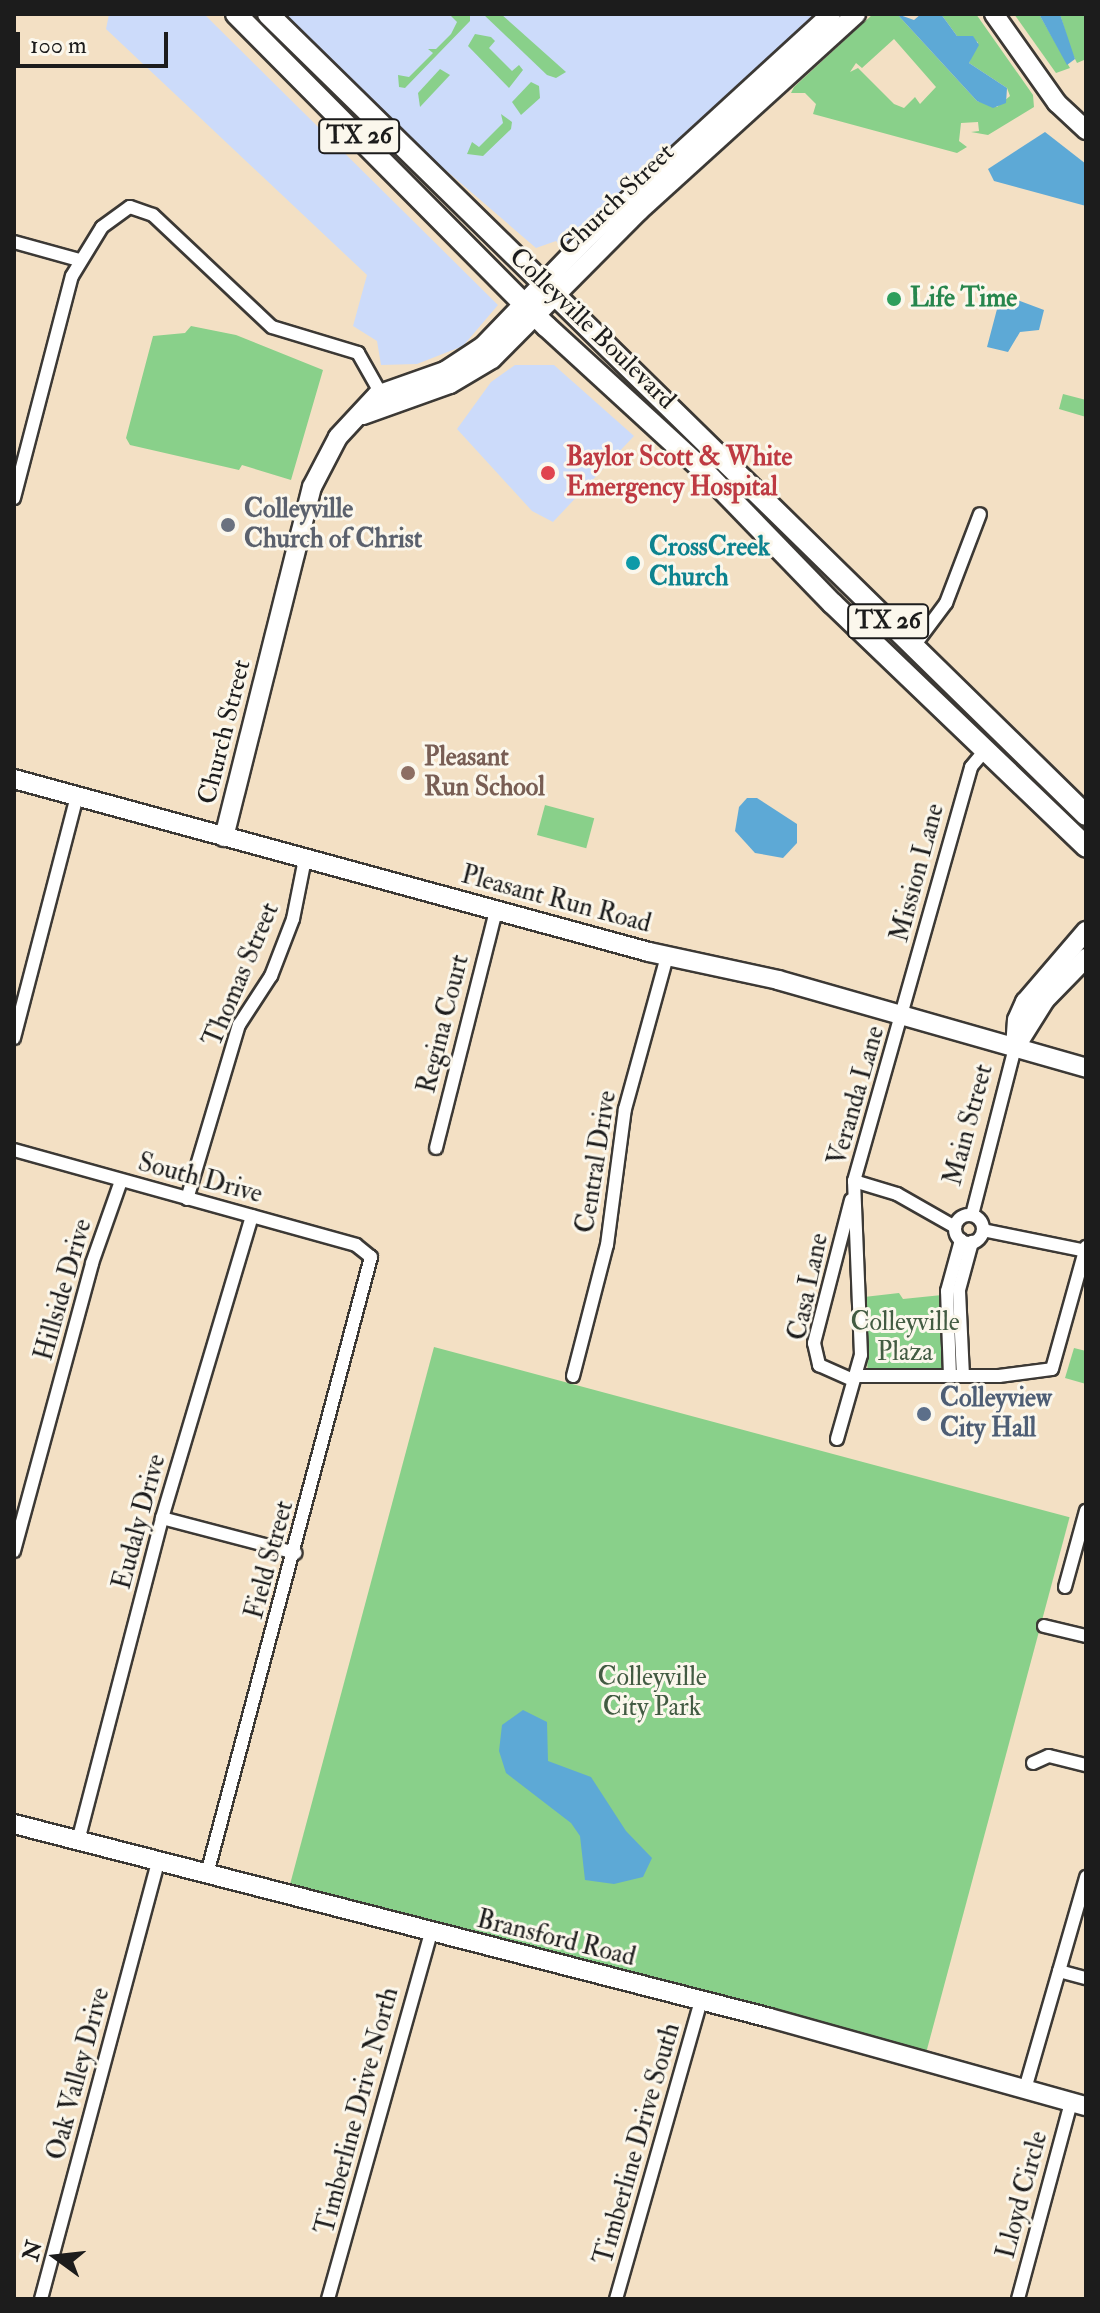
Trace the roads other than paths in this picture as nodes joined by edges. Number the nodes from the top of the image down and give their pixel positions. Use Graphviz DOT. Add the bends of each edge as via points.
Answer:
graph roads {
  1 [pos="236,14"];
  2 [pos="268,14"];
  3 [pos="831,14"];
  4 [pos="856,14"];
  5 [pos="994,14"];
  6 [pos="759,78"];
  7 [pos="772,93"];
  8 [pos="1086,130"];
  9 [pos="679,163"];
  10 [pos="14,242"];
  11 [pos="79,260"];
  12 [pos="550,290"];
  13 [pos="530,309"];
  14 [pos="384,399"];
  15 [pos="14,498"];
  16 [pos="980,514"];
  17 [pos="914,646"];
  18 [pos="892,660"];
  19 [pos="1004,734"];
  20 [pos="987,748"];
  21 [pos="14,779"];
  22 [pos="77,796"];
  23 [pos="1086,815"];
  24 [pos="224,837"];
  25 [pos="1086,847"];
  26 [pos="305,859"];
  27 [pos="496,911"];
  28 [pos="1086,931"];
  29 [pos="667,956"];
  30 [pos="1086,958"];
  31 [pos="903,1016"];
  32 [pos="14,1038"];
  33 [pos="1015,1048"];
  34 [pos="1086,1068"];
  35 [pos="436,1148"];
  36 [pos="14,1150"];
  37 [pos="121,1181"];
  38 [pos="854,1181"];
  39 [pos="187,1199"];
  40 [pos="972,1215"];
  41 [pos="252,1216"];
  42 [pos="955,1227"];
  43 [pos="983,1230"];
  44 [pos="966,1241"];
  45 [pos="1086,1250"];
  46 [pos="371,1257"];
  47 [pos="573,1376"];
  48 [pos="956,1376"];
  49 [pos="854,1378"];
  50 [pos="837,1439"];
  51 [pos="1086,1511"];
  52 [pos="162,1518"];
  53 [pos="14,1551"];
  54 [pos="295,1553"];
  55 [pos="1065,1587"];
  56 [pos="1044,1626"];
  57 [pos="1086,1636"];
  58 [pos="1033,1763"];
  59 [pos="1086,1765"];
  60 [pos="14,1824"];
  61 [pos="78,1841"];
  62 [pos="158,1861"];
  63 [pos="207,1874"];
  64 [pos="1086,1877"];
  65 [pos="430,1935"];
  66 [pos="1059,1971"];
  67 [pos="1086,1978"];
  68 [pos="701,2001"];
  69 [pos="1025,2089"];
  70 [pos="1078,2104"];
  71 [pos="41,2299"];
  72 [pos="328,2299"];
  73 [pos="616,2299"];
  74 [pos="1018,2299"];
  1 -- 13 [label="main road, Colleyville Boulevard / TX 26"];
  2 -- 12 [label="main road, Colleyville Boulevard / TX 26"];
  3 -- 6 [label="street, Church Street"];
  4 -- 7 [label="street, Church Street"];
  5 -- 8 [label="street" via="1057,103"];
  6 -- 7 [label="street"];
  6 -- 9 [label="street, Church Street"];
  7 -- 9 [label="street, Church Street"];
  9 -- 12 [label="street, Church Street"];
  10 -- 11 [label="street"];
  11 -- 14 [label="street" via="114,215 130,207 145,209 265,322 294,336 358,353"];
  11 -- 15 [label="street" via="64,299"];
  12 -- 13 [label="street, Church Street"];
  12 -- 17 [label="main road, Colleyville Boulevard / TX 26"];
  13 -- 14 [label="street, Church Street" via="464,370"];
  13 -- 18 [label="main road, Colleyville Boulevard / TX 26" via="702,469"];
  14 -- 24 [label="street, Church Street" via="357,417 331,447 312,487"];
  16 -- 17 [label="street" via="946,603"];
  17 -- 18 [label="main road"];
  17 -- 19 [label="main road, Colleyville Boulevard / TX 26"];
  18 -- 20 [label="main road, Colleyville Boulevard / TX 26"];
  19 -- 20 [label="main road"];
  19 -- 23 [label="main road, Colleyville Boulevard / TX 26"];
  20 -- 25 [label="main road, Colleyville Boulevard / TX 26"];
  20 -- 31 [label="street, Mission Lane" via="971,767"];
  21 -- 22 [label="street, Pleasant Run Road"];
  22 -- 24 [label="street, Pleasant Run Road"];
  22 -- 32 [label="street"];
  24 -- 26 [label="street, Pleasant Run Road"];
  26 -- 27 [label="street, Pleasant Run Road"];
  26 -- 39 [label="street, Thomas Street" via="290,930 271,976 239,1025"];
  27 -- 29 [label="street, Pleasant Run Road"];
  27 -- 35 [label="street, Regina Court"];
  28 -- 33 [label="street, Main Street" via="1025,1002"];
  29 -- 31 [label="street, Pleasant Run Road"];
  29 -- 47 [label="street, Central Drive" via="625,1109 607,1245"];
  30 -- 33 [label="street, Main Street" via="1045,1000"];
  31 -- 33 [label="street, Pleasant Run Road"];
  31 -- 38 [label="street, Veranda Lane"];
  33 -- 34 [label="street, Pleasant Run Road"];
  33 -- 40 [label="street, Main Street"];
  36 -- 37 [label="street, South Drive"];
  37 -- 39 [label="street, South Drive"];
  37 -- 53 [label="street, Hillside Drive" via="92,1263"];
  38 -- 42 [label="street" via="897,1194"];
  38 -- 49 [label="street, Veranda Lane" via="861,1355"];
  38 -- 49 [label="street, Casa Lane" via="814,1343 819,1365"];
  39 -- 41 [label="street, South Drive"];
  40 -- 42 [label="street" via="963,1216"];
  40 -- 43 [label="street"];
  41 -- 46 [label="street, South Drive" via="356,1245"];
  41 -- 52 [label="street, Eudaly Drive"];
  42 -- 44 [label="street"];
  43 -- 44 [label="street"];
  43 -- 45 [label="street"];
  44 -- 48 [label="street"];
  45 -- 48 [label="street" via="1052,1369"];
  46 -- 54 [label="street, Field Street"];
  48 -- 49 [label="street"];
  49 -- 50 [label="street, Veranda Lane"];
  51 -- 55 [label="street"];
  52 -- 54 [label="street"];
  52 -- 61 [label="street, Eudaly Drive"];
  54 -- 63 [label="street, Field Street"];
  56 -- 57 [label="street"];
  58 -- 59 [label="street" via="1049,1756"];
  60 -- 61 [label="street, Bransford Road"];
  61 -- 62 [label="street, Bransford Road"];
  62 -- 63 [label="street, Bransford Road"];
  62 -- 71 [label="street, Oak Valley Drive"];
  63 -- 65 [label="street, Bransford Road"];
  64 -- 66 [label="street"];
  65 -- 68 [label="street, Bransford Road"];
  65 -- 72 [label="street, Timberline Drive North"];
  66 -- 67 [label="street"];
  66 -- 69 [label="street"];
  68 -- 69 [label="street, Bransford Road"];
  68 -- 73 [label="street, Timberline Drive South"];
  69 -- 70 [label="street, Bransford Road"];
  70 -- 74 [label="street, Lloyd Circle"];
}
